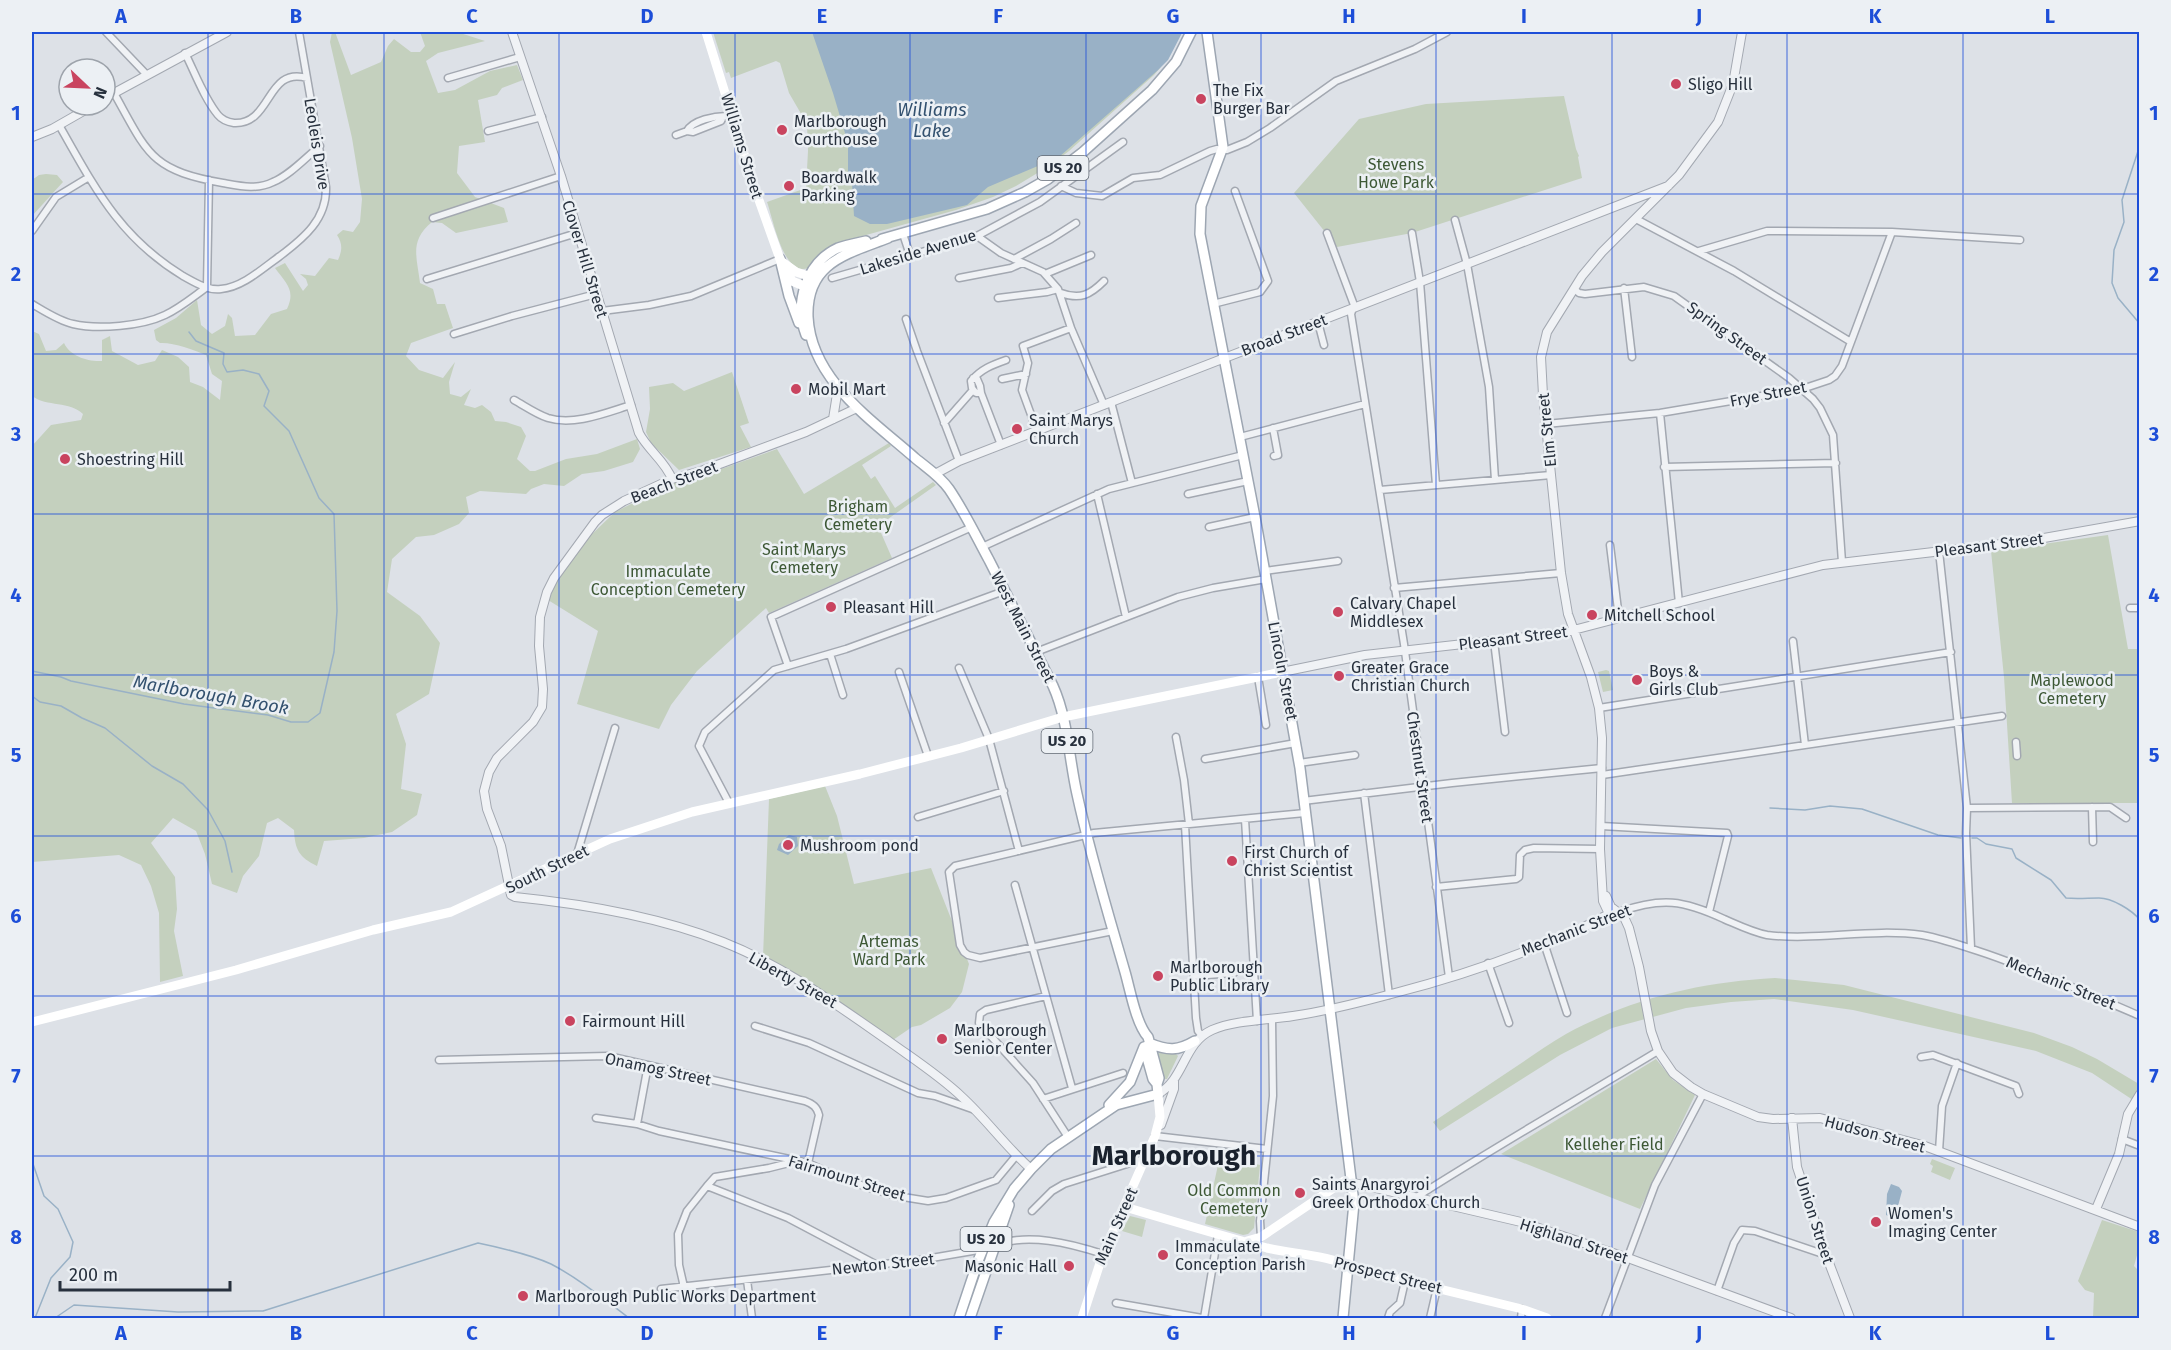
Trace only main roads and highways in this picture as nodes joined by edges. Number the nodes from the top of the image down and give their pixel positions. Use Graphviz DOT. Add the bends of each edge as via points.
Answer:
graph roads {
  1 [pos="706,32"];
  2 [pos="1191,32"];
  3 [pos="1207,32"];
  4 [pos="780,260"];
  5 [pos="813,278"];
  6 [pos="808,288"];
  7 [pos="804,330"];
  8 [pos="814,347"];
  9 [pos="1282,672"];
  10 [pos="1063,717"];
  11 [pos="32,1022"];
  12 [pos="1199,1038"];
  13 [pos="1147,1045"];
  14 [pos="1158,1089"];
  15 [pos="1099,1115"];
  16 [pos="1155,1136"];
  17 [pos="1031,1170"];
  18 [pos="1350,1182"];
  19 [pos="1125,1207"];
  20 [pos="1245,1241"];
  21 [pos="1347,1265"];
  22 [pos="1522,1314"];
  23 [pos="959,1318"];
  24 [pos="970,1318"];
  25 [pos="1082,1318"];
  26 [pos="1343,1318"];
  27 [pos="1547,1318"];
  1 -- 4 [label="main road, Williams Street" via="728,115"];
  2 -- 5 [label="main road, Lakeside Avenue / US 20" via="1176,62 1152,90 1059,172 994,207 844,254"];
  3 -- 9 [label="main road, Lincoln Street" via="1223,150 1205,195 1200,234"];
  4 -- 5 [label="main road" via="790,269"];
  4 -- 6 [label="main road, Williams Street" via="792,281"];
  4 -- 7 [label="main road" via="794,312"];
  5 -- 6 [label="main road, West Main Street / US 20"];
  6 -- 7 [label="main road, US 20" via="801,311"];
  6 -- 8 [label="main road, West Main Street / US 20" via="808,321"];
  7 -- 8 [label="main road, US 20"];
  8 -- 10 [label="main road, West Main Street / US 20" via="837,385 857,408 948,487 1036,651"];
  9 -- 10 [label="main road, Pleasant Street"];
  9 -- 18 [label="main road, Lincoln Street" via="1304,801"];
  10 -- 11 [label="main road, South Street" via="860,774 692,812 621,835 435,917 373,930"];
  10 -- 13 [label="main road, West Main Street / US 20" via="1086,835"];
  12 -- 13 [label="main road" via="1176,1050"];
  13 -- 14 [label="main road, West Main Street / US 20" via="1160,1078"];
  13 -- 15 [label="main road, US 20" via="1130,1082"];
  14 -- 15 [label="main road, US 20"];
  14 -- 16 [label="main road, West Main Street" via="1160,1117"];
  15 -- 17 [label="main road, US 20" via="1051,1149"];
  16 -- 19 [label="main road, Main Street"];
  17 -- 23 [label="main road, US 20" via="1005,1202 982,1250"];
  17 -- 24 [label="main road, US 20" via="1013,1197"];
  18 -- 20 [label="main road" via="1344,1181 1261,1237"];
  18 -- 21 [label="main road, Lincoln Street" via="1354,1216"];
  19 -- 20 [label="main road, Prospect Street"];
  19 -- 25 [label="main road, Main Street" via="1103,1254"];
  20 -- 21 [label="main road, Prospect Street"];
  21 -- 22 [label="main road, Prospect Street"];
  21 -- 26 [label="main road, Lincoln Street"];
  22 -- 27 [label="main road, Prospect Street"];
}
